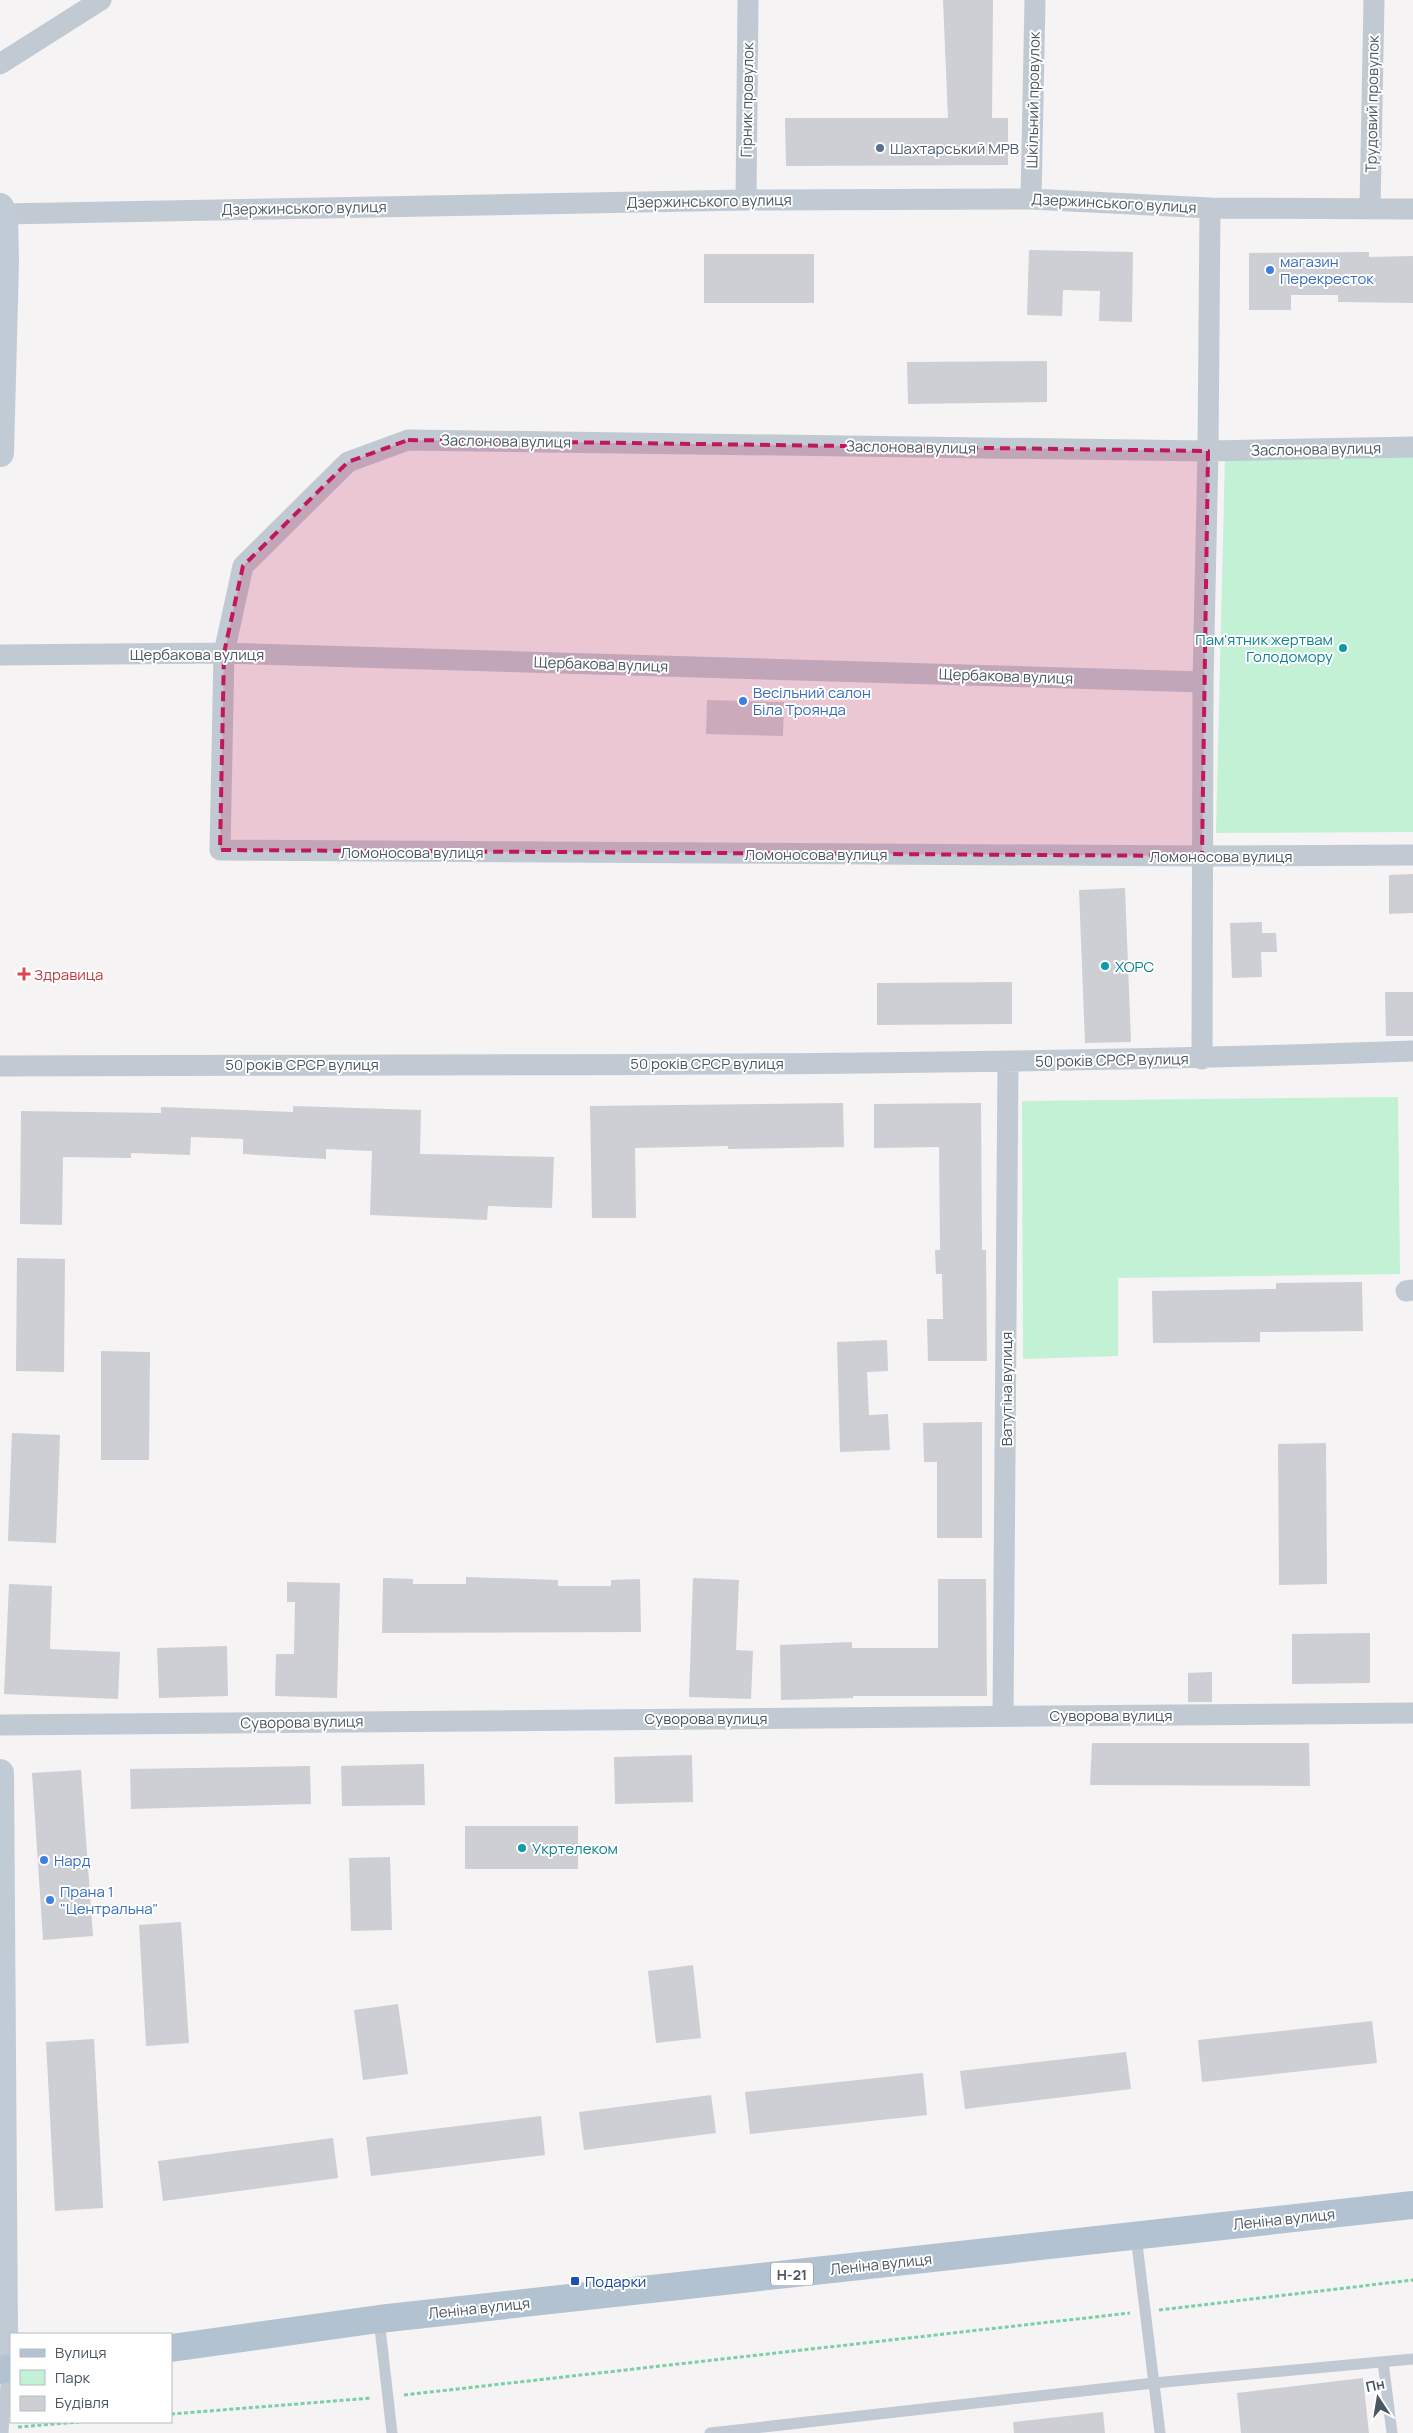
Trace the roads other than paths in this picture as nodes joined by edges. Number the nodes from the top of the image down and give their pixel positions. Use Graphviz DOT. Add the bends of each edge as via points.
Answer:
graph roads {
  1 [pos="101,0"];
  2 [pos="748,0"];
  3 [pos="1035,0"];
  4 [pos="1374,0"];
  5 [pos="0,64"];
  6 [pos="1031,199"];
  7 [pos="746,200"];
  8 [pos="1210,208"];
  9 [pos="1370,209"];
  10 [pos="1413,209"];
  11 [pos="2,210"];
  12 [pos="1413,447"];
  13 [pos="1208,451"];
  14 [pos="0,453"];
  15 [pos="224,652"];
  16 [pos="0,655"];
  17 [pos="1203,682"];
  18 [pos="1413,855"];
  19 [pos="1202,856"];
  20 [pos="1413,1051"];
  21 [pos="1202,1059"];
  22 [pos="1008,1061"];
  23 [pos="0,1066"];
  24 [pos="1413,1713"];
  25 [pos="1003,1716"];
  26 [pos="0,1725"];
  27 [pos="0,1773"];
  28 [pos="1413,2205"];
  29 [pos="1136,2236"];
  30 [pos="379,2319"];
  31 [pos="172,2348"];
  32 [pos="1413,2359"];
  33 [pos="1383,2362"];
  34 [pos="6,2369"];
  35 [pos="1154,2383"];
  36 [pos="816,2427"];
  37 [pos="3,2430"];
  38 [pos="392,2433"];
  39 [pos="710,2433"];
  40 [pos="1160,2433"];
  41 [pos="1392,2433"];
  1 -- 5 [label="street"];
  2 -- 7 [label="street, Гірник провулок"];
  3 -- 6 [label="street, Шкільний провулок"];
  4 -- 9 [label="street, Трудовий провулок"];
  6 -- 7 [label="street, Дзержинського вулиця"];
  6 -- 8 [label="street, Дзержинського вулиця"];
  7 -- 11 [label="street, Дзержинського вулиця"];
  8 -- 9 [label="street, Дзержинського вулиця"];
  8 -- 13 [label="street"];
  9 -- 10 [label="street, Дзержинського вулиця"];
  11 -- 14 [label="street" via="5,262"];
  12 -- 13 [label="street, Заслонова вулиця"];
  13 -- 15 [label="street, Заслонова вулиця" via="408,440 348,462 243,566"];
  13 -- 17 [label="street"];
  15 -- 16 [label="street, Щербакова вулиця"];
  15 -- 17 [label="street, Щербакова вулиця"];
  15 -- 19 [label="street, Ломоносова вулиця" via="220,850"];
  17 -- 19 [label="street"];
  18 -- 19 [label="street, Ломоносова вулиця"];
  19 -- 21 [label="street"];
  20 -- 21 [label="street, 50 років СРСР вулиця"];
  21 -- 22 [label="street, 50 років СРСР вулиця"];
  22 -- 23 [label="street, 50 років СРСР вулиця"];
  22 -- 25 [label="street, Ватутіна вулиця"];
  24 -- 25 [label="street, Суворова вулиця"];
  25 -- 26 [label="street, Суворова вулиця"];
  27 -- 34 [label="street"];
  28 -- 29 [label="main road, Леніна вулиця / Н-21"];
  29 -- 30 [label="main road, Леніна вулиця / Н-21"];
  29 -- 35 [label="lane"];
  30 -- 31 [label="main road, Леніна вулиця / Н-21"];
  30 -- 38 [label="lane"];
  32 -- 33 [label="lane"];
  33 -- 35 [label="lane"];
  33 -- 41 [label="lane"];
  34 -- 37 [label="lane"];
  35 -- 36 [label="lane"];
  35 -- 40 [label="lane"];
  36 -- 39 [label="lane"];
}
